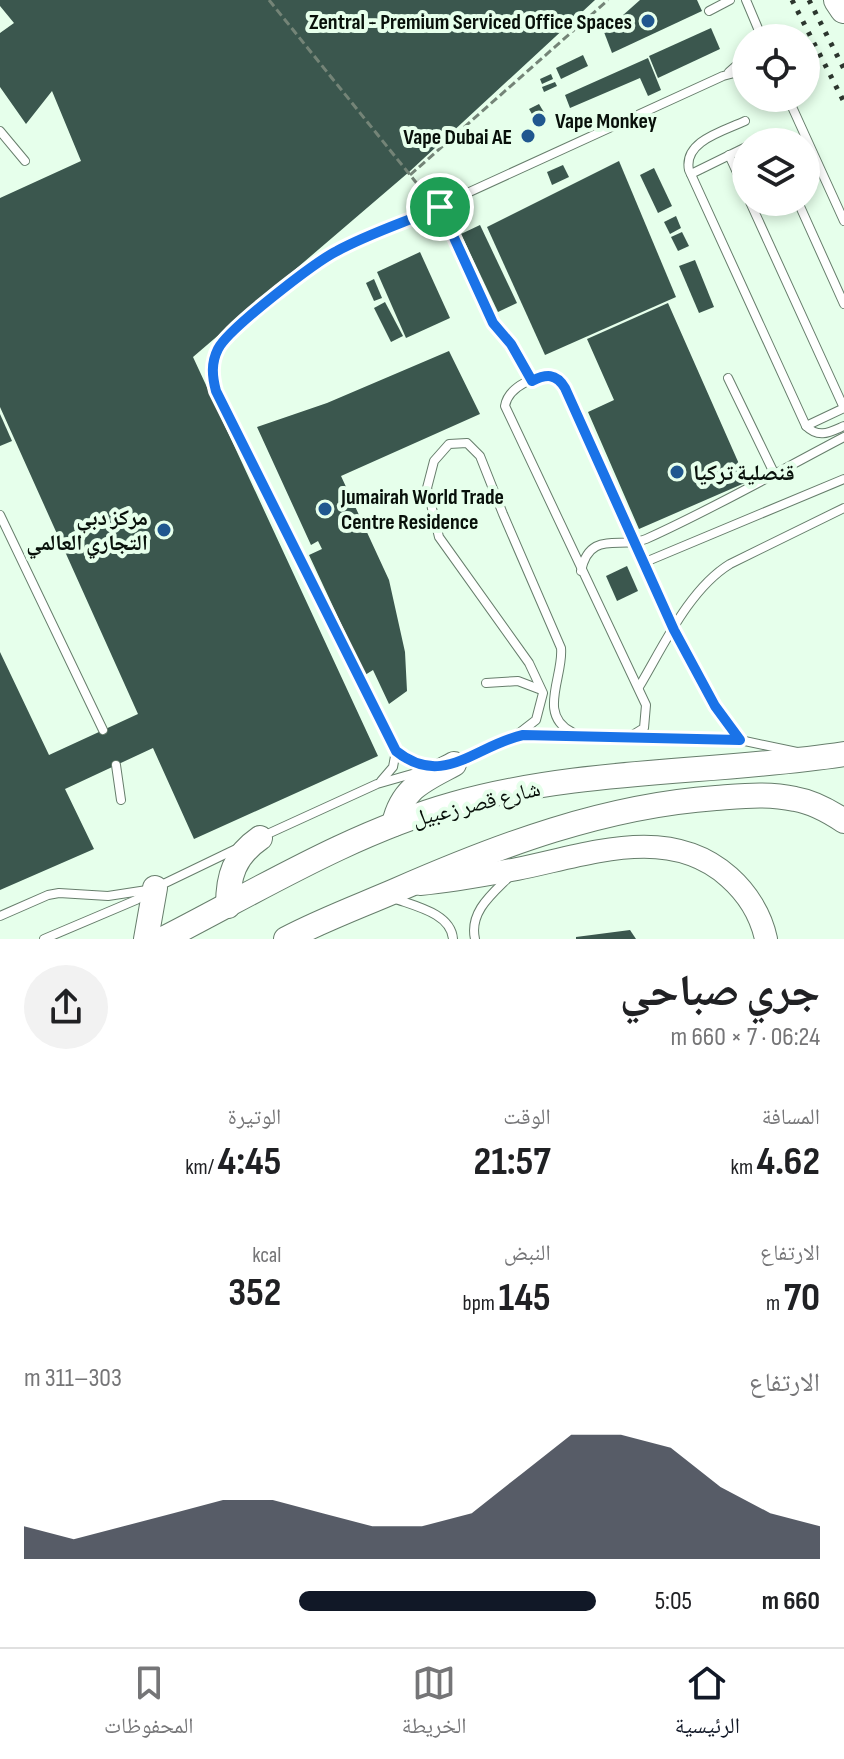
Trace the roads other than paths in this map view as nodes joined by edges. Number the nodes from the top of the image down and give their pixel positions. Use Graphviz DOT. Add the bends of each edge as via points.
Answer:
graph roads {
  1 [pos="730,0"];
  2 [pos="746,0"];
  3 [pos="838,0"];
  4 [pos="844,9"];
  5 [pos="709,11"];
  6 [pos="756,24"];
  7 [pos="732,69"];
  8 [pos="732,74"];
  9 [pos="723,76"];
  10 [pos="794,112"];
  11 [pos="745,121"];
  12 [pos="0,131"];
  13 [pos="732,154"];
  14 [pos="729,155"];
  15 [pos="25,161"];
  16 [pos="732,162"];
  17 [pos="691,174"];
  18 [pos="438,207"];
  19 [pos="756,216"];
  20 [pos="804,216"];
  21 [pos="844,221"];
  22 [pos="844,304"];
  23 [pos="511,344"];
  24 [pos="728,378"];
  25 [pos="844,408"];
  26 [pos="806,426"];
  27 [pos="844,426"];
  28 [pos="844,437"];
  29 [pos="774,473"];
  30 [pos="844,479"];
  31 [pos="844,508"];
  32 [pos="0,515"];
  33 [pos="633,542"];
  34 [pos="643,563"];
  35 [pos="581,571"];
  36 [pos="674,630"];
  37 [pos="486,683"];
  38 [pos="639,687"];
  39 [pos="543,693"];
  40 [pos="103,730"];
  41 [pos="584,736"];
  42 [pos="631,736"];
  43 [pos="504,739"];
  44 [pos="740,740"];
  45 [pos="396,751"];
  46 [pos="844,754"];
  47 [pos="815,758"];
  48 [pos="116,765"];
  49 [pos="732,765"];
  50 [pos="446,766"];
  51 [pos="377,784"];
  52 [pos="736,797"];
  53 [pos="121,800"];
  54 [pos="844,821"];
  55 [pos="394,824"];
  56 [pos="260,838"];
  57 [pos="518,869"];
  58 [pos="155,888"];
  59 [pos="396,890"];
  60 [pos="228,906"];
  61 [pos="0,916"];
  62 [pos="44,939"];
  63 [pos="146,939"];
  64 [pos="163,939"];
  65 [pos="286,939"];
  66 [pos="453,939"];
  67 [pos="475,939"];
  68 [pos="766,939"];
  1 -- 5 [label="lane"];
  2 -- 6 [label="lane"];
  3 -- 4 [label="highway"];
  7 -- 9 [label="lane"];
  8 -- 9 [label="lane"];
  9 -- 18 [label="lane"];
  10 -- 21 [label="lane"];
  11 -- 17 [label="lane" via="694,147 688,158"];
  12 -- 15 [label="lane"];
  13 -- 14 [label="lane"];
  14 -- 16 [label="lane"];
  14 -- 17 [label="lane"];
  17 -- 26 [label="lane"];
  18 -- 23 [label="lane" via="493,323"];
  18 -- 45 [label="lane" via="317,264 227,337 212,372 216,391"];
  19 -- 25 [label="lane"];
  20 -- 22 [label="lane"];
  24 -- 29 [label="lane"];
  25 -- 26 [label="lane"];
  26 -- 27 [label="lane" via="820,435"];
  28 -- 29 [label="lane"];
  29 -- 33 [label="lane"];
  30 -- 34 [label="lane"];
  31 -- 36 [label="lane" via="721,570 699,591"];
  32 -- 40 [label="lane"];
  33 -- 34 [label="lane"];
  33 -- 35 [label="lane" via="599,545"];
  33 -- 35 [label="lane" via="563,384 547,375 513,391 505,406"];
  34 -- 36 [label="lane"];
  35 -- 38 [label="lane"];
  36 -- 38 [label="lane"];
  36 -- 44 [label="lane"];
  37 -- 39 [label="lane" via="527,682"];
  38 -- 42 [label="lane" via="647,720"];
  39 -- 41 [label="lane" via="529,663 439,537 427,488 434,461 449,444 467,443 480,456 561,648 555,712 566,729"];
  39 -- 43 [label="lane" via="532,724"];
  41 -- 42 [label="lane, شارع قصر زعبيل"];
  41 -- 43 [label="lane, شارع قصر زعبيل"];
  42 -- 44 [label="lane, شارع قصر زعبيل"];
  43 -- 50 [label="lane, شارع قصر زعبيل"];
  44 -- 47 [label="lane, شارع قصر زعبيل"];
  45 -- 50 [label="lane" via="420,765"];
  45 -- 51 [label="lane" via="389,774"];
  46 -- 47 [label="main road, شارع قصر زعبيل"];
  47 -- 49 [label="main road, شارع قصر زعبيل"];
  48 -- 53 [label="lane"];
  49 -- 52 [label="main road"];
  49 -- 55 [label="main road, شارع قصر زعبيل" via="512,790"];
  50 -- 51 [label="lane, شارع قصر زعبيل"];
  50 -- 55 [label="main road" via="409,792"];
  51 -- 56 [label="lane, شارع قصر زعبيل"];
  52 -- 54 [label="main road, شارع قصر زعبيل" via="798,799"];
  52 -- 59 [label="main road, شارع قصر زعبيل" via="679,801 568,824"];
  55 -- 60 [label="main road, شارع قصر زعبيل"];
  56 -- 58 [label="lane, شارع قصر زعبيل"];
  56 -- 60 [label="main road" via="232,868"];
  57 -- 59 [label="main road"];
  57 -- 67 [label="lane" via="478,912"];
  57 -- 68 [label="main road" via="629,847 677,849 707,861 733,880 752,905"];
  58 -- 61 [label="lane" via="108,896 59,893"];
  58 -- 62 [label="lane"];
  58 -- 63 [label="main road"];
  59 -- 65 [label="main road, شارع قصر زعبيل"];
  59 -- 66 [label="lane" via="442,919"];
  60 -- 64 [label="main road, شارع قصر زعبيل"];
}
